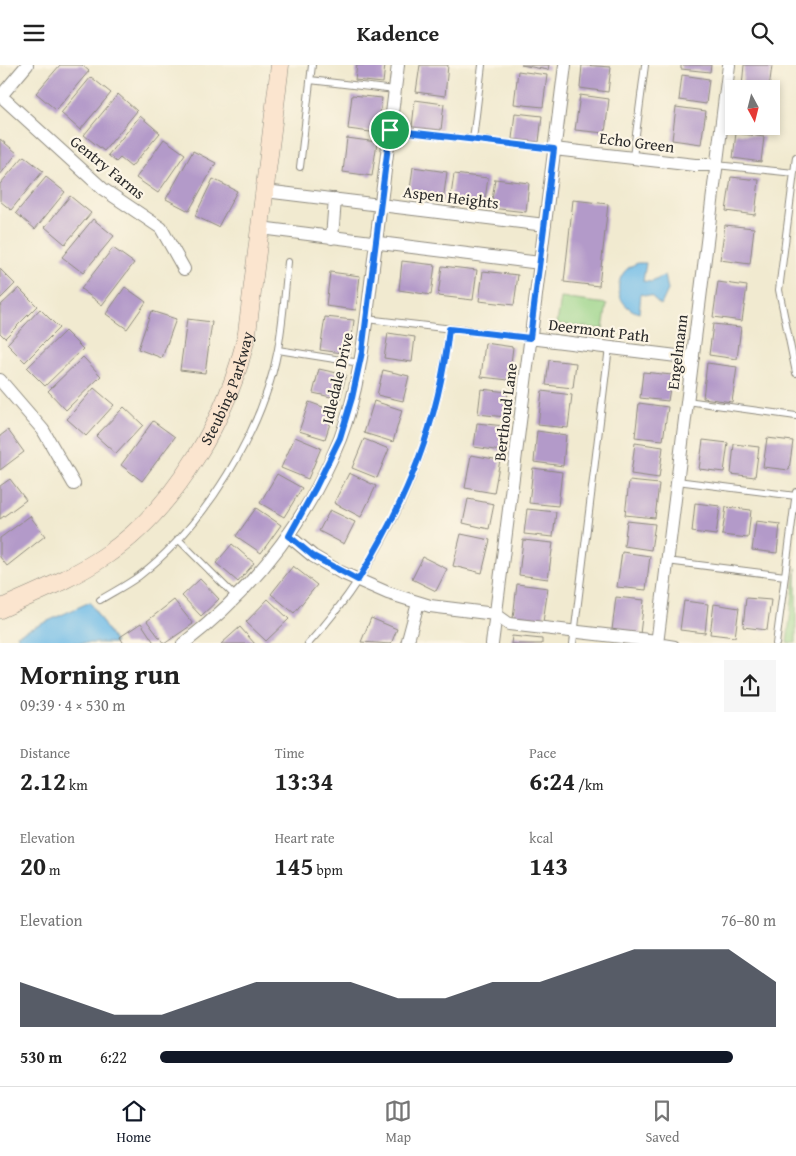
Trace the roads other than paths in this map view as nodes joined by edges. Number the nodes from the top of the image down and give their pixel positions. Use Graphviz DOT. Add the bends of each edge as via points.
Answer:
graph roads {
  1 [pos="28,65"];
  2 [pos="280,65"];
  3 [pos="312,65"];
  4 [pos="398,65"];
  5 [pos="482,65"];
  6 [pos="565,65"];
  7 [pos="645,65"];
  8 [pos="729,65"];
  9 [pos="310,80"];
  10 [pos="395,90"];
  11 [pos="1,96"];
  12 [pos="390,130"];
  13 [pos="473,140"];
  14 [pos="554,149"];
  15 [pos="633,157"];
  16 [pos="796,157"];
  17 [pos="716,165"];
  18 [pos="300,167"];
  19 [pos="794,173"];
  20 [pos="264,191"];
  21 [pos="336,199"];
  22 [pos="381,205"];
  23 [pos="545,225"];
  24 [pos="260,229"];
  25 [pos="332,237"];
  26 [pos="376,243"];
  27 [pos="288,262"];
  28 [pos="540,263"];
  29 [pos="184,269"];
  30 [pos="366,319"];
  31 [pos="449,329"];
  32 [pos="530,338"];
  33 [pos="608,347"];
  34 [pos="278,350"];
  35 [pos="693,358"];
  36 [pos="360,363"];
  37 [pos="796,373"];
  38 [pos="0,380"];
  39 [pos="687,401"];
  40 [pos="796,416"];
  41 [pos="677,481"];
  42 [pos="74,484"];
  43 [pos="796,492"];
  44 [pos="796,496"];
  45 [pos="289,536"];
  46 [pos="178,539"];
  47 [pos="667,561"];
  48 [pos="785,576"];
  49 [pos="358,580"];
  50 [pos="237,597"];
  51 [pos="100,601"];
  52 [pos="418,603"];
  53 [pos="0,609"];
  54 [pos="495,614"];
  55 [pos="573,637"];
  56 [pos="657,642"];
  57 [pos="183,643"];
  58 [pos="308,643"];
  59 [pos="407,643"];
  60 [pos="492,643"];
  61 [pos="675,643"];
  62 [pos="776,643"];
  1 -- 11 [label="street"];
  2 -- 20 [label="street, Steubing Parkway"];
  3 -- 9 [label="lane"];
  4 -- 10 [label="street, Idledale Drive"];
  5 -- 13 [label="lane"];
  6 -- 14 [label="street, Berthoud Lane"];
  7 -- 15 [label="lane"];
  8 -- 17 [label="street, Engelmann"];
  9 -- 10 [label="lane"];
  9 -- 18 [label="lane"];
  10 -- 12 [label="street, Idledale Drive"];
  11 -- 29 [label="street, Gentry Farms" via="103,189 161,228"];
  12 -- 13 [label="lane"];
  12 -- 22 [label="street, Idledale Drive"];
  13 -- 14 [label="lane"];
  14 -- 15 [label="street, Echo Green"];
  14 -- 23 [label="street, Berthoud Lane"];
  15 -- 17 [label="street, Echo Green"];
  16 -- 19 [label="lane"];
  17 -- 19 [label="lane"];
  17 -- 35 [label="street, Engelmann"];
  19 -- 37 [label="lane" via="779,290"];
  20 -- 21 [label="street, Aspen Heights"];
  20 -- 24 [label="street, Steubing Parkway"];
  21 -- 22 [label="street, Aspen Heights"];
  21 -- 25 [label="street"];
  22 -- 23 [label="street, Aspen Heights"];
  22 -- 26 [label="street, Idledale Drive"];
  23 -- 28 [label="street, Berthoud Lane"];
  24 -- 25 [label="street"];
  24 -- 53 [label="street, Steubing Parkway" via="248,333 241,363 208,437 179,484 146,521 106,555 63,580"];
  25 -- 26 [label="street"];
  26 -- 28 [label="street"];
  26 -- 30 [label="street, Idledale Drive"];
  27 -- 34 [label="lane"];
  28 -- 32 [label="street, Berthoud Lane"];
  30 -- 31 [label="lane"];
  30 -- 36 [label="street, Idledale Drive"];
  31 -- 32 [label="lane"];
  31 -- 49 [label="lane" via="438,393 418,465 386,535"];
  32 -- 33 [label="street, Deermont Path"];
  32 -- 54 [label="street, Berthoud Lane"];
  33 -- 35 [label="street, Deermont Path"];
  33 -- 55 [label="lane"];
  34 -- 36 [label="lane"];
  34 -- 46 [label="lane" via="263,401 240,453"];
  35 -- 39 [label="street, Engelmann"];
  36 -- 45 [label="street, Idledale Drive" via="340,438"];
  38 -- 42 [label="street" via="43,430"];
  39 -- 40 [label="lane"];
  39 -- 41 [label="street, Engelmann"];
  41 -- 44 [label="lane"];
  41 -- 47 [label="street, Engelmann"];
  43 -- 44 [label="lane"];
  44 -- 48 [label="lane"];
  45 -- 49 [label="street" via="313,556"];
  45 -- 50 [label="street, Idledale Drive"];
  46 -- 50 [label="lane"];
  46 -- 51 [label="lane" via="139,575"];
  47 -- 48 [label="lane"];
  47 -- 56 [label="street, Engelmann"];
  48 -- 62 [label="lane"];
  49 -- 52 [label="street"];
  49 -- 58 [label="lane"];
  50 -- 57 [label="street, Idledale Drive"];
  52 -- 54 [label="street"];
  52 -- 59 [label="street"];
  54 -- 55 [label="street" via="509,624"];
  54 -- 60 [label="street, Berthoud Lane"];
  55 -- 56 [label="street"];
  56 -- 61 [label="lane"];
}
